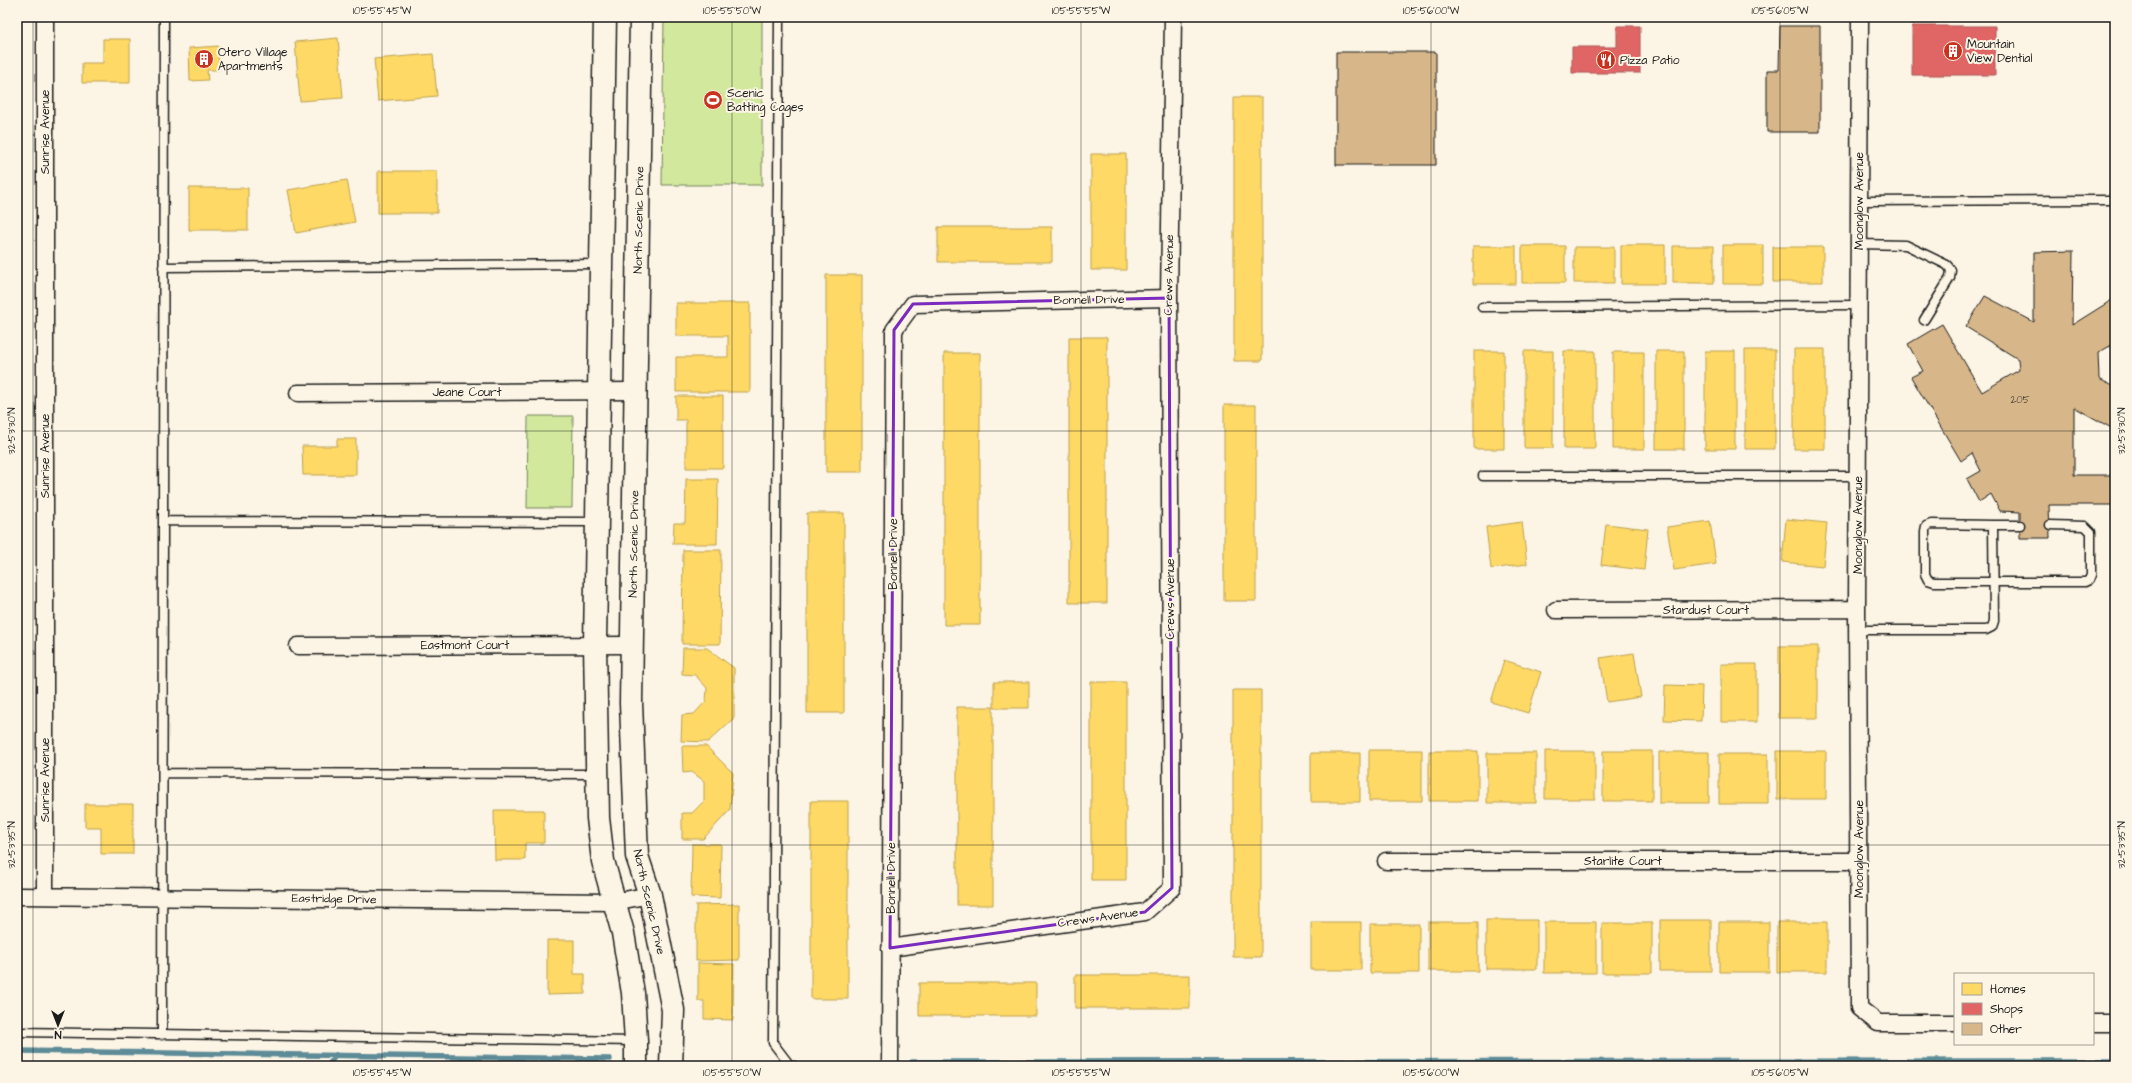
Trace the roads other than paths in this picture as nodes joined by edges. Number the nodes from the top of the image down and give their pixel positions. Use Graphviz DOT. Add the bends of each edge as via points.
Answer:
graph roads {
  1 [pos="45,17"];
  2 [pos="164,17"];
  3 [pos="605,17"];
  4 [pos="642,17"];
  5 [pos="779,17"];
  6 [pos="1173,17"];
  7 [pos="1860,17"];
  8 [pos="2115,200"];
  9 [pos="1859,201"];
  10 [pos="1858,244"];
  11 [pos="602,264"];
  12 [pos="163,266"];
  13 [pos="1169,298"];
  14 [pos="1858,305"];
  15 [pos="1482,307"];
  16 [pos="1924,320"];
  17 [pos="600,391"];
  18 [pos="636,391"];
  19 [pos="298,393"];
  20 [pos="1483,476"];
  21 [pos="1858,476"];
  22 [pos="163,521"];
  23 [pos="598,522"];
  24 [pos="1993,525"];
  25 [pos="2020,525"];
  26 [pos="2050,525"];
  27 [pos="1993,582"];
  28 [pos="1556,610"];
  29 [pos="1857,610"];
  30 [pos="1858,630"];
  31 [pos="595,644"];
  32 [pos="632,645"];
  33 [pos="298,646"];
  34 [pos="163,774"];
  35 [pos="597,774"];
  36 [pos="1386,861"];
  37 [pos="1859,861"];
  38 [pos="650,895"];
  39 [pos="17,896"];
  40 [pos="45,896"];
  41 [pos="163,897"];
  42 [pos="614,902"];
  43 [pos="890,948"];
  44 [pos="1954,1023"];
  45 [pos="2094,1023"];
  46 [pos="2115,1023"];
  47 [pos="17,1032"];
  48 [pos="162,1035"];
  49 [pos="636,1041"];
  50 [pos="636,1066"];
  51 [pos="671,1066"];
  52 [pos="794,1066"];
  53 [pos="890,1066"];
  1 -- 40 [label="street, Sunrise Avenue"];
  2 -- 12 [label="lane"];
  3 -- 11 [label="main road"];
  4 -- 18 [label="main road, North Scenic Drive"];
  5 -- 52 [label="lane" via="773,1043 789,1064"];
  6 -- 13 [label="street, Crews Avenue"];
  7 -- 9 [label="street, Moonglow Avenue"];
  8 -- 9 [label="lane"];
  9 -- 10 [label="street, Moonglow Avenue"];
  10 -- 14 [label="street, Moonglow Avenue"];
  10 -- 16 [label="lane" via="1906,245 1947,265 1951,270 1950,278"];
  11 -- 12 [label="lane"];
  11 -- 17 [label="main road"];
  12 -- 22 [label="lane"];
  13 -- 43 [label="street, Crews Avenue" via="1172,888 1144,912"];
  13 -- 43 [label="street, Bonnell Drive" via="913,304 894,330"];
  14 -- 15 [label="lane"];
  14 -- 21 [label="street, Moonglow Avenue"];
  17 -- 18 [label="street, Jeane Court"];
  17 -- 19 [label="street, Jeane Court"];
  17 -- 23 [label="main road"];
  18 -- 32 [label="main road, North Scenic Drive"];
  20 -- 21 [label="lane"];
  21 -- 29 [label="street, Moonglow Avenue"];
  22 -- 23 [label="lane"];
  22 -- 34 [label="lane"];
  23 -- 31 [label="main road"];
  24 -- 25 [label="lane"];
  24 -- 27 [label="lane"];
  24 -- 27 [label="lane" via="1931,524 1926,526 1925,531 1925,574 1928,580"];
  26 -- 27 [label="lane" via="2089,528 2089,580"];
  27 -- 30 [label="lane" via="1994,621 1992,627 1986,630"];
  28 -- 29 [label="street, Stardust Court"];
  29 -- 30 [label="street, Moonglow Avenue"];
  30 -- 37 [label="street, Moonglow Avenue"];
  31 -- 32 [label="street, Eastmont Court"];
  31 -- 33 [label="street, Eastmont Court"];
  31 -- 35 [label="main road"];
  32 -- 38 [label="main road, North Scenic Drive" via="631,703 637,856"];
  34 -- 35 [label="lane"];
  34 -- 41 [label="lane"];
  35 -- 42 [label="main road" via="598,818 603,861"];
  36 -- 37 [label="street, Starlite Court"];
  37 -- 44 [label="street, Moonglow Avenue" via="1859,1008 1878,1023"];
  38 -- 42 [label="street, Eastridge Drive"];
  38 -- 51 [label="main road, North Scenic Drive" via="673,1010"];
  39 -- 40 [label="street, Eastridge Drive"];
  40 -- 41 [label="street, Eastridge Drive"];
  41 -- 42 [label="street, Eastridge Drive"];
  41 -- 48 [label="lane"];
  42 -- 49 [label="main road" via="623,933 633,993"];
  43 -- 53 [label="street, Bonnell Drive"];
  45 -- 46 [label="street"];
  47 -- 48 [label="lane"];
  48 -- 49 [label="lane"];
  49 -- 50 [label="main road"];
}
